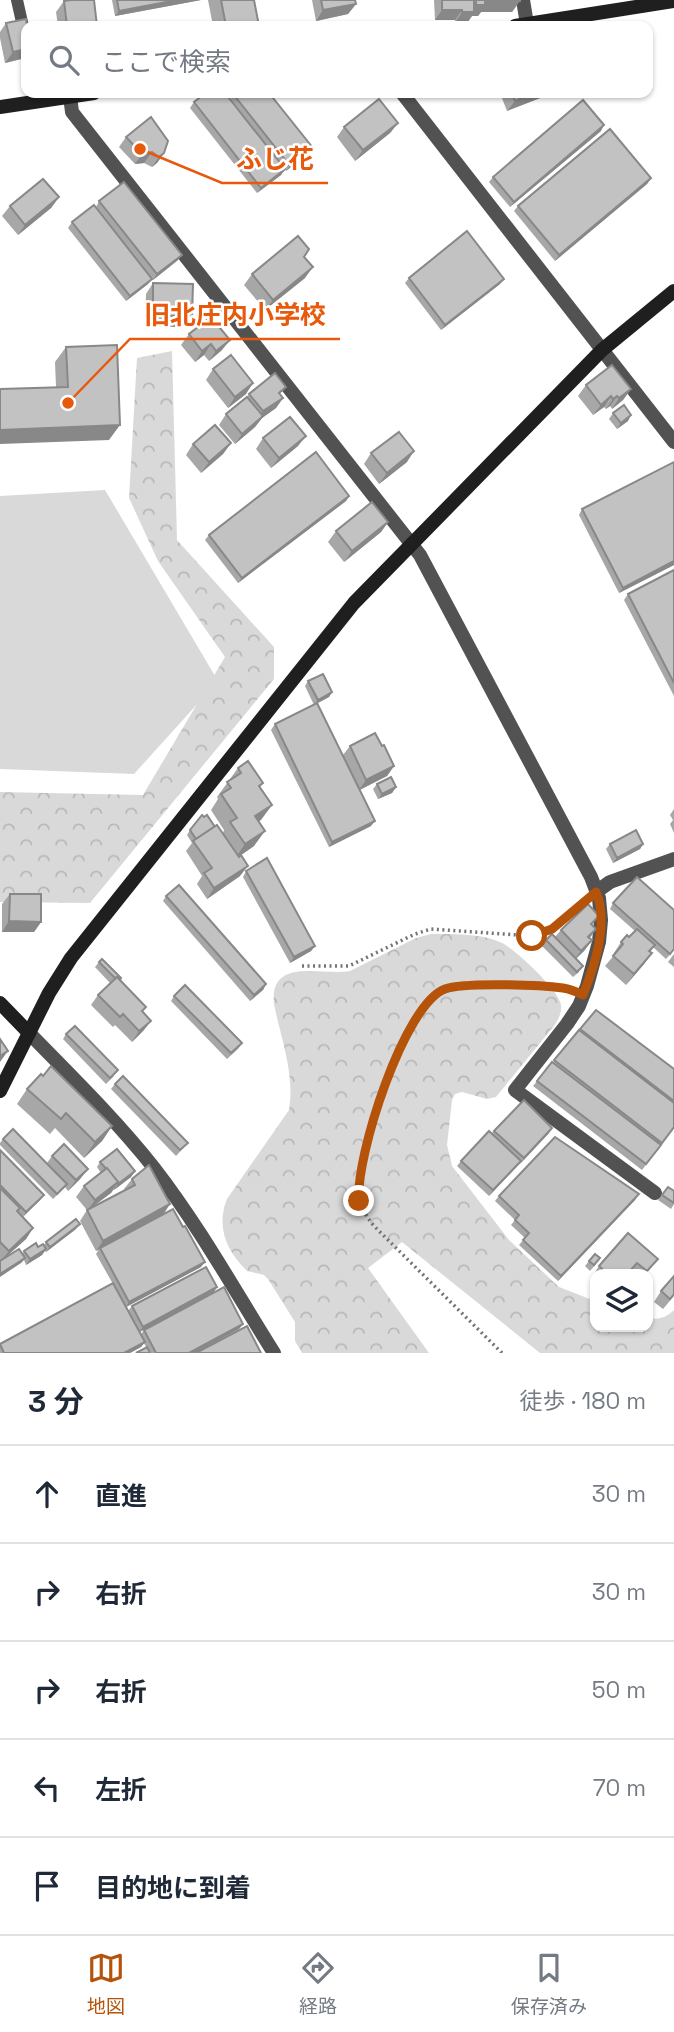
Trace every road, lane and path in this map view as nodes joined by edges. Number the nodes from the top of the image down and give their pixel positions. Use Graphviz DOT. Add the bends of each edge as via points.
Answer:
graph roads {
  1 [pos="17,0"];
  2 [pos="523,0"];
  3 [pos="674,1"];
  4 [pos="22,21"];
  5 [pos="521,21"];
  6 [pos="546,21"];
  7 [pos="49,98"];
  8 [pos="62,98"];
  9 [pos="406,98"];
  10 [pos="0,107"];
  11 [pos="674,291"];
  12 [pos="602,350"];
  13 [pos="674,442"];
  14 [pos="412,544"];
  15 [pos="674,859"];
  16 [pos="596,892"];
  17 [pos="302,966"];
  18 [pos="583,995"];
  19 [pos="0,1003"];
  20 [pos="30,1034"];
  21 [pos="0,1091"];
  22 [pos="655,1193"];
  23 [pos="274,1353"];
  24 [pos="502,1353"];
  1 -- 4 [label="lane"];
  2 -- 5 [label="street"];
  3 -- 6 [label="street"];
  7 -- 10 [label="street"];
  8 -- 14 [label="street"];
  9 -- 12 [label="street"];
  11 -- 12 [label="street"];
  12 -- 13 [label="street"];
  12 -- 14 [label="street"];
  14 -- 16 [label="street"];
  14 -- 20 [label="street" via="340,620 84,942 60,975"];
  15 -- 16 [label="street" via="610,882"];
  16 -- 17 [label="path" via="542,934 431,929 349,966"];
  16 -- 18 [label="street" via="599,942"];
  18 -- 22 [label="street" via="567,1024 515,1090"];
  18 -- 24 [label="path" via="565,988 463,985 428,999 388,1077 360,1171 359,1201 373,1227"];
  19 -- 20 [label="street"];
  20 -- 21 [label="street"];
  20 -- 23 [label="street" via="153,1166"];
}
